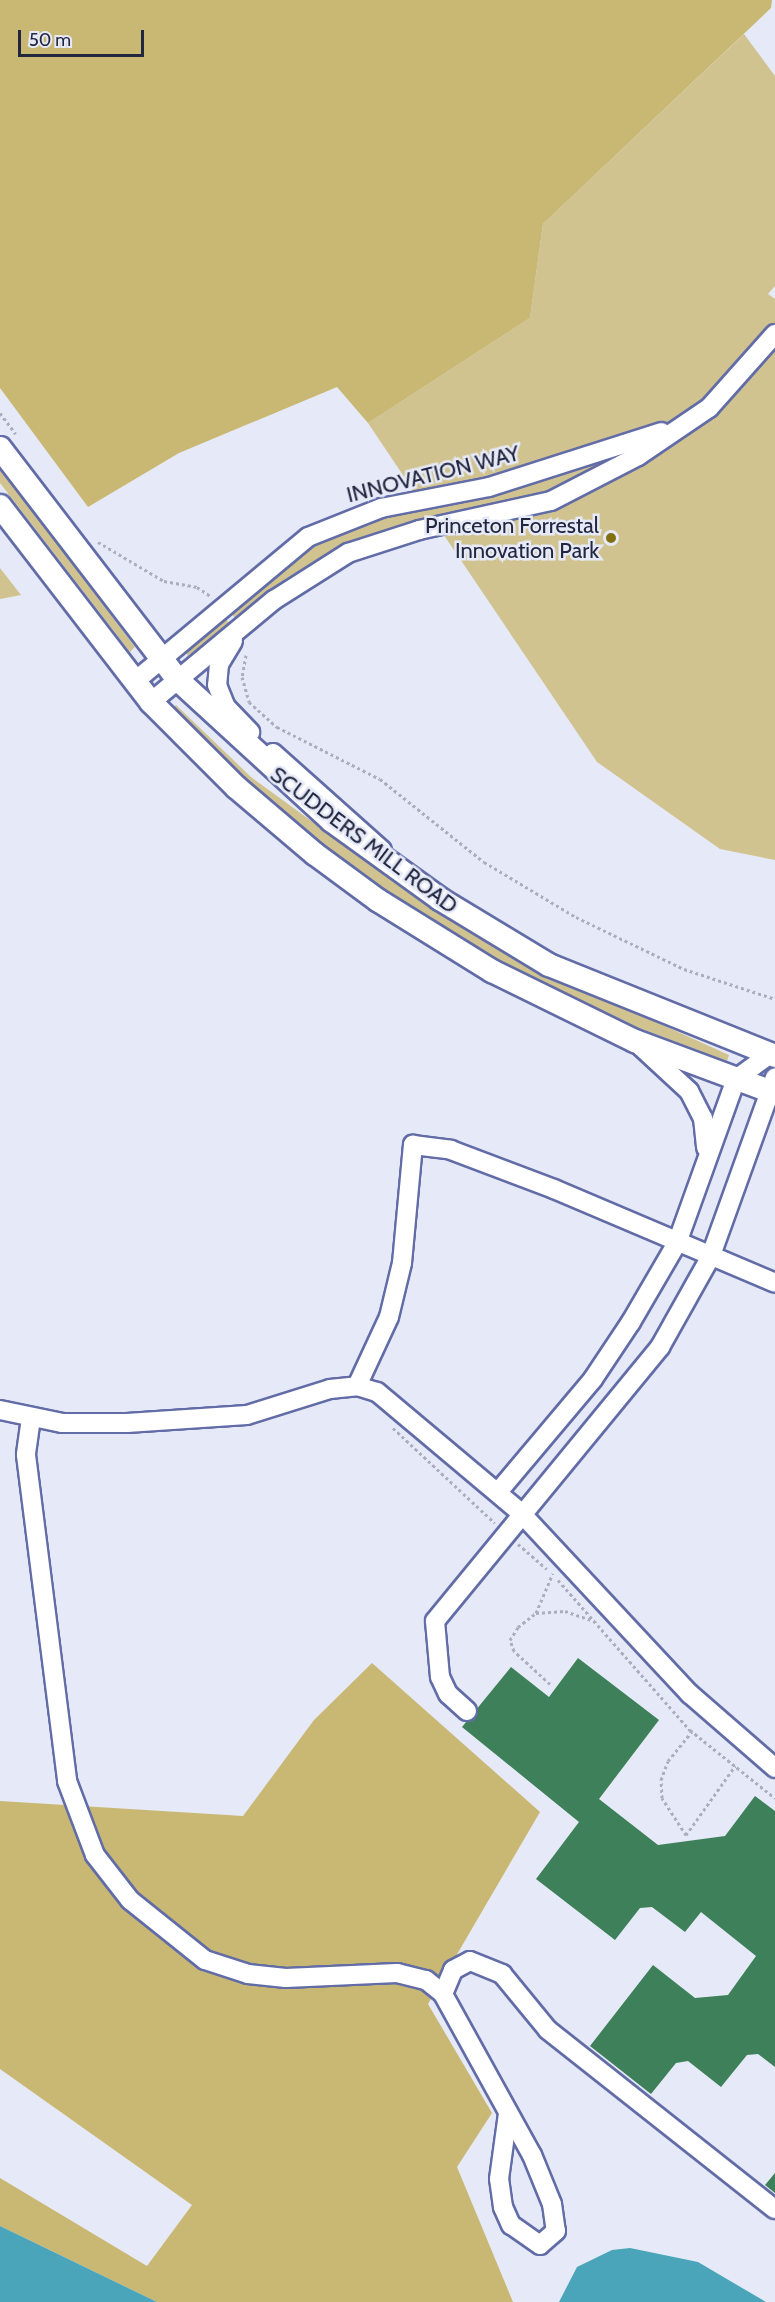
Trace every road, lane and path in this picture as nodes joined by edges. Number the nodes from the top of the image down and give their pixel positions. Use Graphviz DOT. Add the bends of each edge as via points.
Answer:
graph roads {
  1 [pos="775,334"];
  2 [pos="0,413"];
  3 [pos="686,423"];
  4 [pos="24,445"];
  5 [pos="0,447"];
  6 [pos="521,478"];
  7 [pos="0,506"];
  8 [pos="530,508"];
  9 [pos="94,539"];
  10 [pos="220,606"];
  11 [pos="241,629"];
  12 [pos="159,660"];
  13 [pos="177,679"];
  14 [pos="134,682"];
  15 [pos="151,702"];
  16 [pos="392,866"];
  17 [pos="775,999"];
  18 [pos="635,1041"];
  19 [pos="773,1055"];
  20 [pos="736,1080"];
  21 [pos="773,1087"];
  22 [pos="706,1153"];
  23 [pos="677,1243"];
  24 [pos="710,1258"];
  25 [pos="775,1283"];
  26 [pos="357,1386"];
  27 [pos="0,1410"];
  28 [pos="31,1418"];
  29 [pos="390,1431"];
  30 [pos="498,1492"];
  31 [pos="520,1512"];
  32 [pos="505,1533"];
  33 [pos="552,1573"];
  34 [pos="536,1613"];
  35 [pos="594,1621"];
  36 [pos="550,1684"];
  37 [pos="467,1711"];
  38 [pos="692,1731"];
  39 [pos="735,1766"];
  40 [pos="775,1768"];
  41 [pos="775,1798"];
  42 [pos="443,1994"];
  43 [pos="508,2113"];
  44 [pos="775,2209"];
  1 -- 3 [label="street, INNOVATION WAY" via="727,391"];
  2 -- 4 [label="path"];
  3 -- 6 [label="street, INNOVATION WAY"];
  3 -- 8 [label="street, INNOVATION WAY" via="619,466"];
  5 -- 12 [label="main road, SCUDDERS MILL ROAD"];
  6 -- 8 [label="street"];
  6 -- 10 [label="street, INNOVATION WAY" via="349,519 309,537"];
  7 -- 14 [label="main road, SCUDDERS MILL ROAD"];
  8 -- 11 [label="street, INNOVATION WAY" via="419,530 348,553 310,573"];
  9 -- 10 [label="path" via="164,581 197,587"];
  10 -- 12 [label="street, INNOVATION WAY"];
  11 -- 13 [label="street, INNOVATION WAY"];
  11 -- 16 [label="street" via="219,664 217,685 226,707 361,827"];
  11 -- 17 [label="path" via="249,639 244,688 249,702 277,727 380,779 484,862 576,917 684,969"];
  12 -- 13 [label="main road, SCUDDERS MILL ROAD"];
  12 -- 14 [label="street, INNOVATION WAY"];
  13 -- 15 [label="street, INNOVATION WAY"];
  13 -- 16 [label="main road, SCUDDERS MILL ROAD" via="273,774"];
  14 -- 15 [label="main road, SCUDDERS MILL ROAD"];
  15 -- 18 [label="main road, SCUDDERS MILL ROAD" via="236,787 379,901 492,971"];
  16 -- 19 [label="main road, SCUDDERS MILL ROAD" via="549,964"];
  18 -- 20 [label="main road, SCUDDERS MILL ROAD"];
  18 -- 22 [label="street" via="688,1091 703,1118"];
  19 -- 20 [label="street"];
  20 -- 21 [label="main road, SCUDDERS MILL ROAD"];
  20 -- 22 [label="street"];
  21 -- 24 [label="street"];
  22 -- 23 [label="street"];
  23 -- 24 [label="street"];
  23 -- 26 [label="street" via="451,1150 413,1145 402,1263 389,1317"];
  23 -- 30 [label="street" via="593,1379"];
  24 -- 25 [label="street"];
  24 -- 31 [label="street" via="660,1347"];
  26 -- 28 [label="street" via="247,1415 127,1423"];
  26 -- 30 [label="street" via="377,1392 410,1416"];
  27 -- 28 [label="street"];
  28 -- 42 [label="street" via="26,1455 67,1781 95,1855 130,1900 205,1960 248,1974 286,1978 396,1973 426,1980"];
  29 -- 32 [label="path"];
  30 -- 31 [label="street"];
  31 -- 32 [label="street"];
  31 -- 40 [label="street" via="690,1694"];
  32 -- 33 [label="path"];
  32 -- 37 [label="street" via="435,1621 440,1677 448,1694"];
  33 -- 34 [label="path"];
  33 -- 35 [label="path"];
  34 -- 35 [label="path" via="565,1611"];
  34 -- 36 [label="path" via="524,1619 510,1640 522,1662"];
  35 -- 38 [label="path"];
  38 -- 39 [label="path"];
  38 -- 39 [label="path" via="668,1761 661,1780 662,1798 687,1835"];
  39 -- 41 [label="path"];
  42 -- 43 [label="street"];
  42 -- 44 [label="street" via="453,1970 470,1961 502,1974 548,2030"];
  43 -- 43 [label="street" via="558,2223 540,2245 512,2225 503,2207 499,2179"];
}
